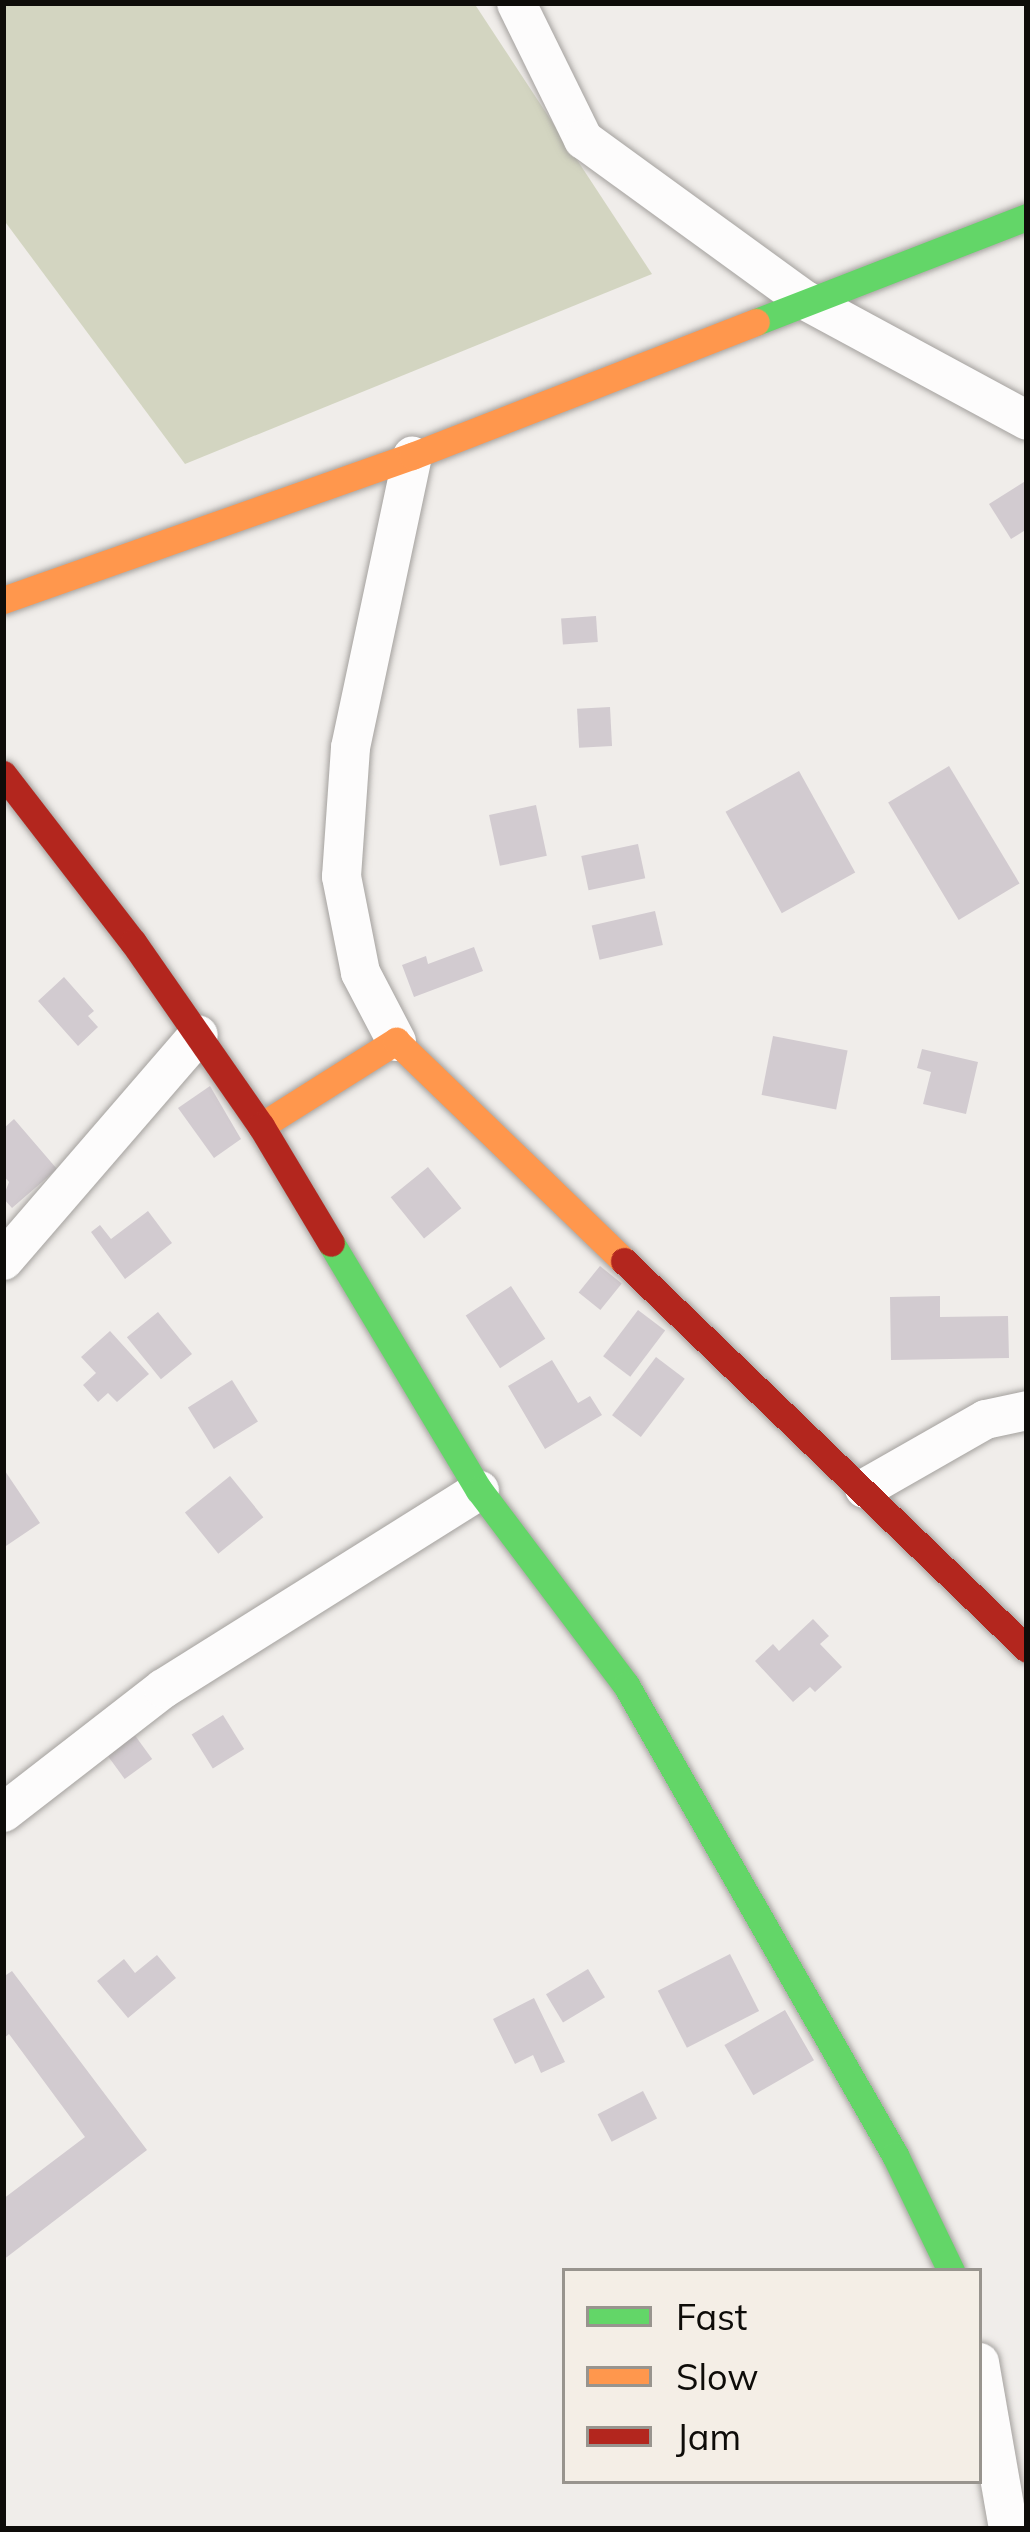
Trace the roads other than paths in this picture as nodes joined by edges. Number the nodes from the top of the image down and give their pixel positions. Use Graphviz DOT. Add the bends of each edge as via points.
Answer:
graph roads {
  1 [pos="516,3"];
  2 [pos="1027,218"];
  3 [pos="805,300"];
  4 [pos="1027,420"];
  5 [pos="412,455"];
  6 [pos="3,599"];
  7 [pos="3,773"];
  8 [pos="198,1034"];
  9 [pos="396,1041"];
  10 [pos="261,1126"];
  11 [pos="3,1260"];
  12 [pos="1027,1410"];
  13 [pos="864,1488"];
  14 [pos="479,1490"];
  15 [pos="1027,1649"];
  16 [pos="3,1812"];
  17 [pos="950,2268"];
  18 [pos="982,2379"];
  19 [pos="1008,2529"];
  1 -- 3 [label="street" via="583,140"];
  2 -- 3 [label="street"];
  3 -- 4 [label="street"];
  3 -- 5 [label="street"];
  5 -- 6 [label="street"];
  5 -- 9 [label="street" via="350,746 341,876 360,972"];
  7 -- 8 [label="street"];
  8 -- 10 [label="street"];
  8 -- 11 [label="street"];
  9 -- 10 [label="street"];
  9 -- 13 [label="street"];
  10 -- 14 [label="street"];
  12 -- 13 [label="street" via="985,1420"];
  13 -- 15 [label="street"];
  14 -- 16 [label="street" via="163,1688"];
  14 -- 17 [label="street" via="626,1685 895,2155"];
  18 -- 19 [label="street"];
}
